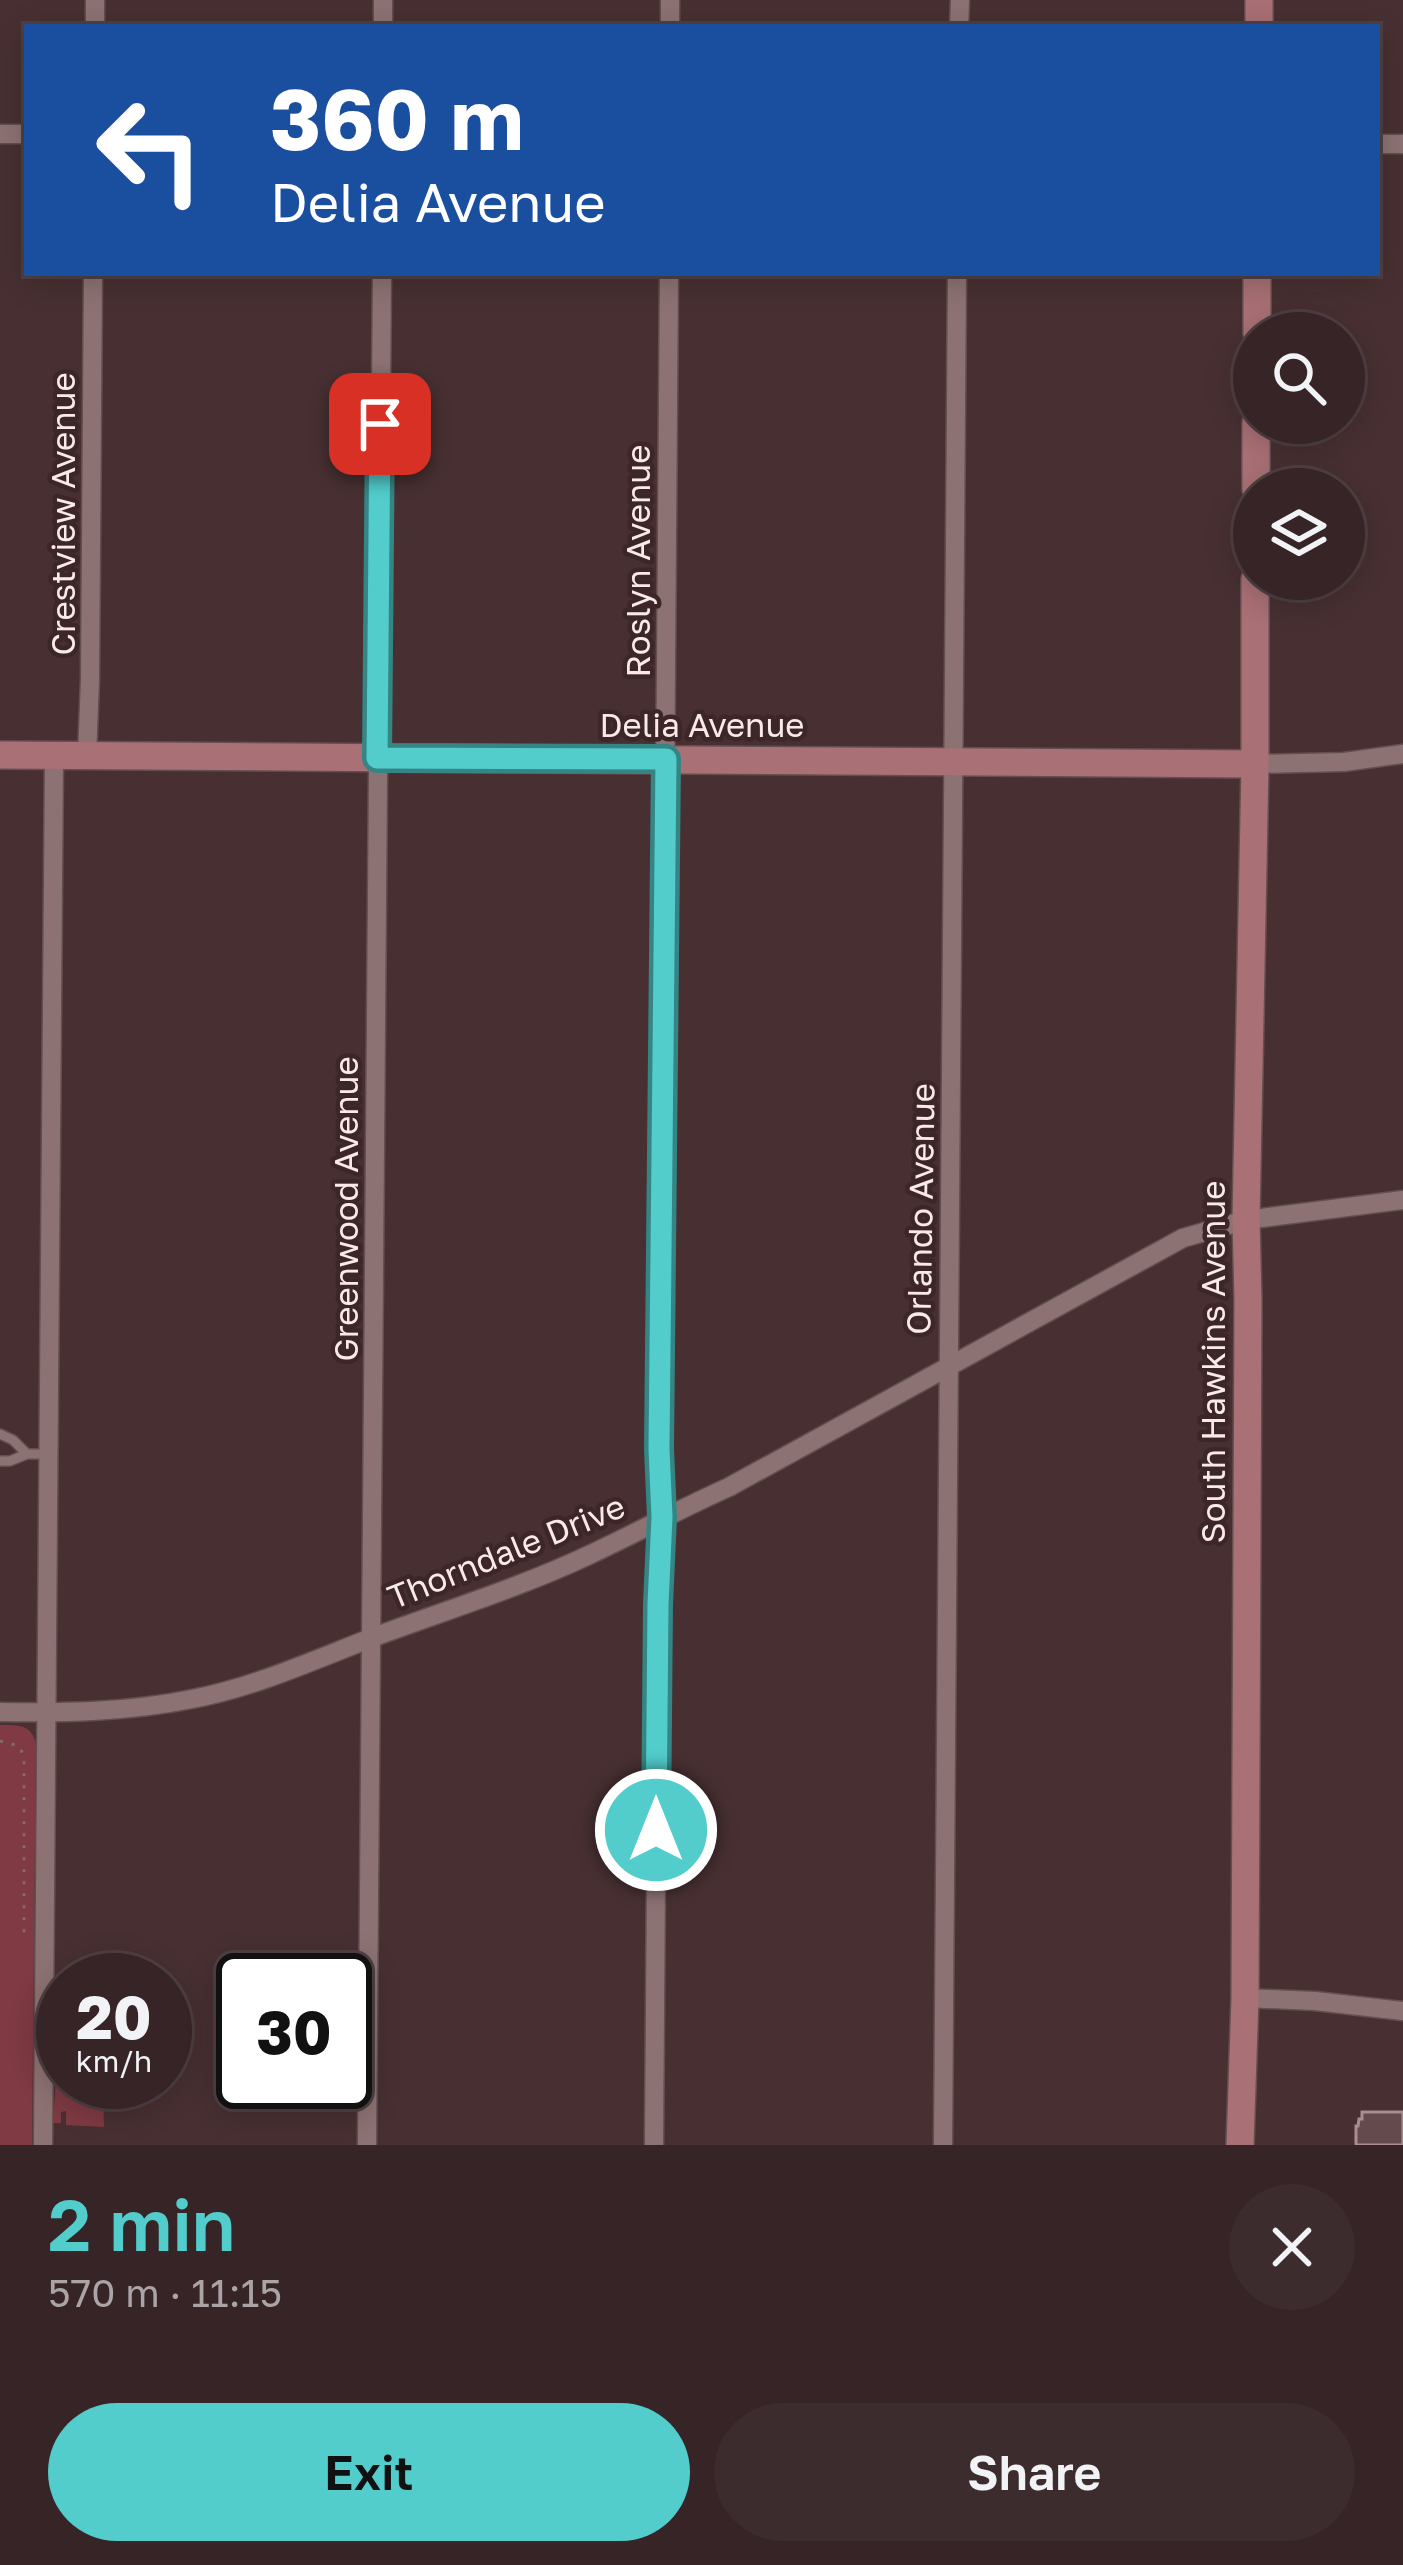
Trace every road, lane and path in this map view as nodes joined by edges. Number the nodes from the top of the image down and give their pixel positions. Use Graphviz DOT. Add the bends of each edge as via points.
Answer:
graph roads {
  1 [pos="93,276"];
  2 [pos="382,276"];
  3 [pos="669,276"];
  4 [pos="957,276"];
  5 [pos="1257,276"];
  6 [pos="1257,312"];
  7 [pos="1255,600"];
  8 [pos="1403,754"];
  9 [pos="0,755"];
  10 [pos="54,756"];
  11 [pos="86,756"];
  12 [pos="377,758"];
  13 [pos="666,759"];
  14 [pos="954,762"];
  15 [pos="1255,764"];
  16 [pos="1403,1200"];
  17 [pos="1246,1220"];
  18 [pos="947,1368"];
  19 [pos="0,1434"];
  20 [pos="27,1454"];
  21 [pos="48,1454"];
  22 [pos="0,1461"];
  23 [pos="662,1517"];
  24 [pos="371,1638"];
  25 [pos="0,1712"];
  26 [pos="47,1712"];
  27 [pos="0,1741"];
  28 [pos="24,1934"];
  29 [pos="1245,1998"];
  30 [pos="1403,2011"];
  31 [pos="43,2145"];
  32 [pos="367,2145"];
  33 [pos="654,2145"];
  34 [pos="943,2145"];
  35 [pos="1240,2145"];
  1 -- 11 [label="street, Crestview Avenue"];
  2 -- 12 [label="street, Greenwood Avenue"];
  3 -- 13 [label="street, Roslyn Avenue"];
  4 -- 14 [label="street, Orlando Avenue"];
  5 -- 6 [label="main road"];
  7 -- 15 [label="main road, South Hawkins Avenue"];
  8 -- 15 [label="street, Delia Avenue"];
  9 -- 10 [label="main road, Delia Avenue"];
  10 -- 11 [label="main road, Delia Avenue"];
  10 -- 21 [label="street"];
  11 -- 12 [label="main road, Delia Avenue"];
  12 -- 13 [label="main road, Delia Avenue"];
  12 -- 24 [label="street, Greenwood Avenue"];
  13 -- 14 [label="main road, Delia Avenue"];
  13 -- 23 [label="street, Roslyn Avenue"];
  14 -- 15 [label="main road, Delia Avenue"];
  14 -- 18 [label="street, Orlando Avenue"];
  15 -- 17 [label="main road, South Hawkins Avenue"];
  16 -- 17 [label="street, Thorndale Drive"];
  17 -- 18 [label="street, Thorndale Drive" via="1183,1238"];
  17 -- 29 [label="main road, South Hawkins Avenue"];
  18 -- 23 [label="street, Thorndale Drive"];
  18 -- 34 [label="street, Orlando Avenue"];
  19 -- 20 [label="lane"];
  20 -- 21 [label="lane"];
  20 -- 22 [label="lane"];
  21 -- 26 [label="street"];
  23 -- 24 [label="street, Thorndale Drive" via="526,1582"];
  23 -- 33 [label="street, Roslyn Avenue"];
  24 -- 26 [label="street, Thorndale Drive" via="198,1699"];
  24 -- 32 [label="street, Greenwood Avenue"];
  25 -- 26 [label="street, Thorndale Drive"];
  26 -- 31 [label="street"];
  27 -- 28 [label="path" via="24,1756"];
  29 -- 30 [label="street"];
  29 -- 35 [label="main road, South Hawkins Avenue"];
}
